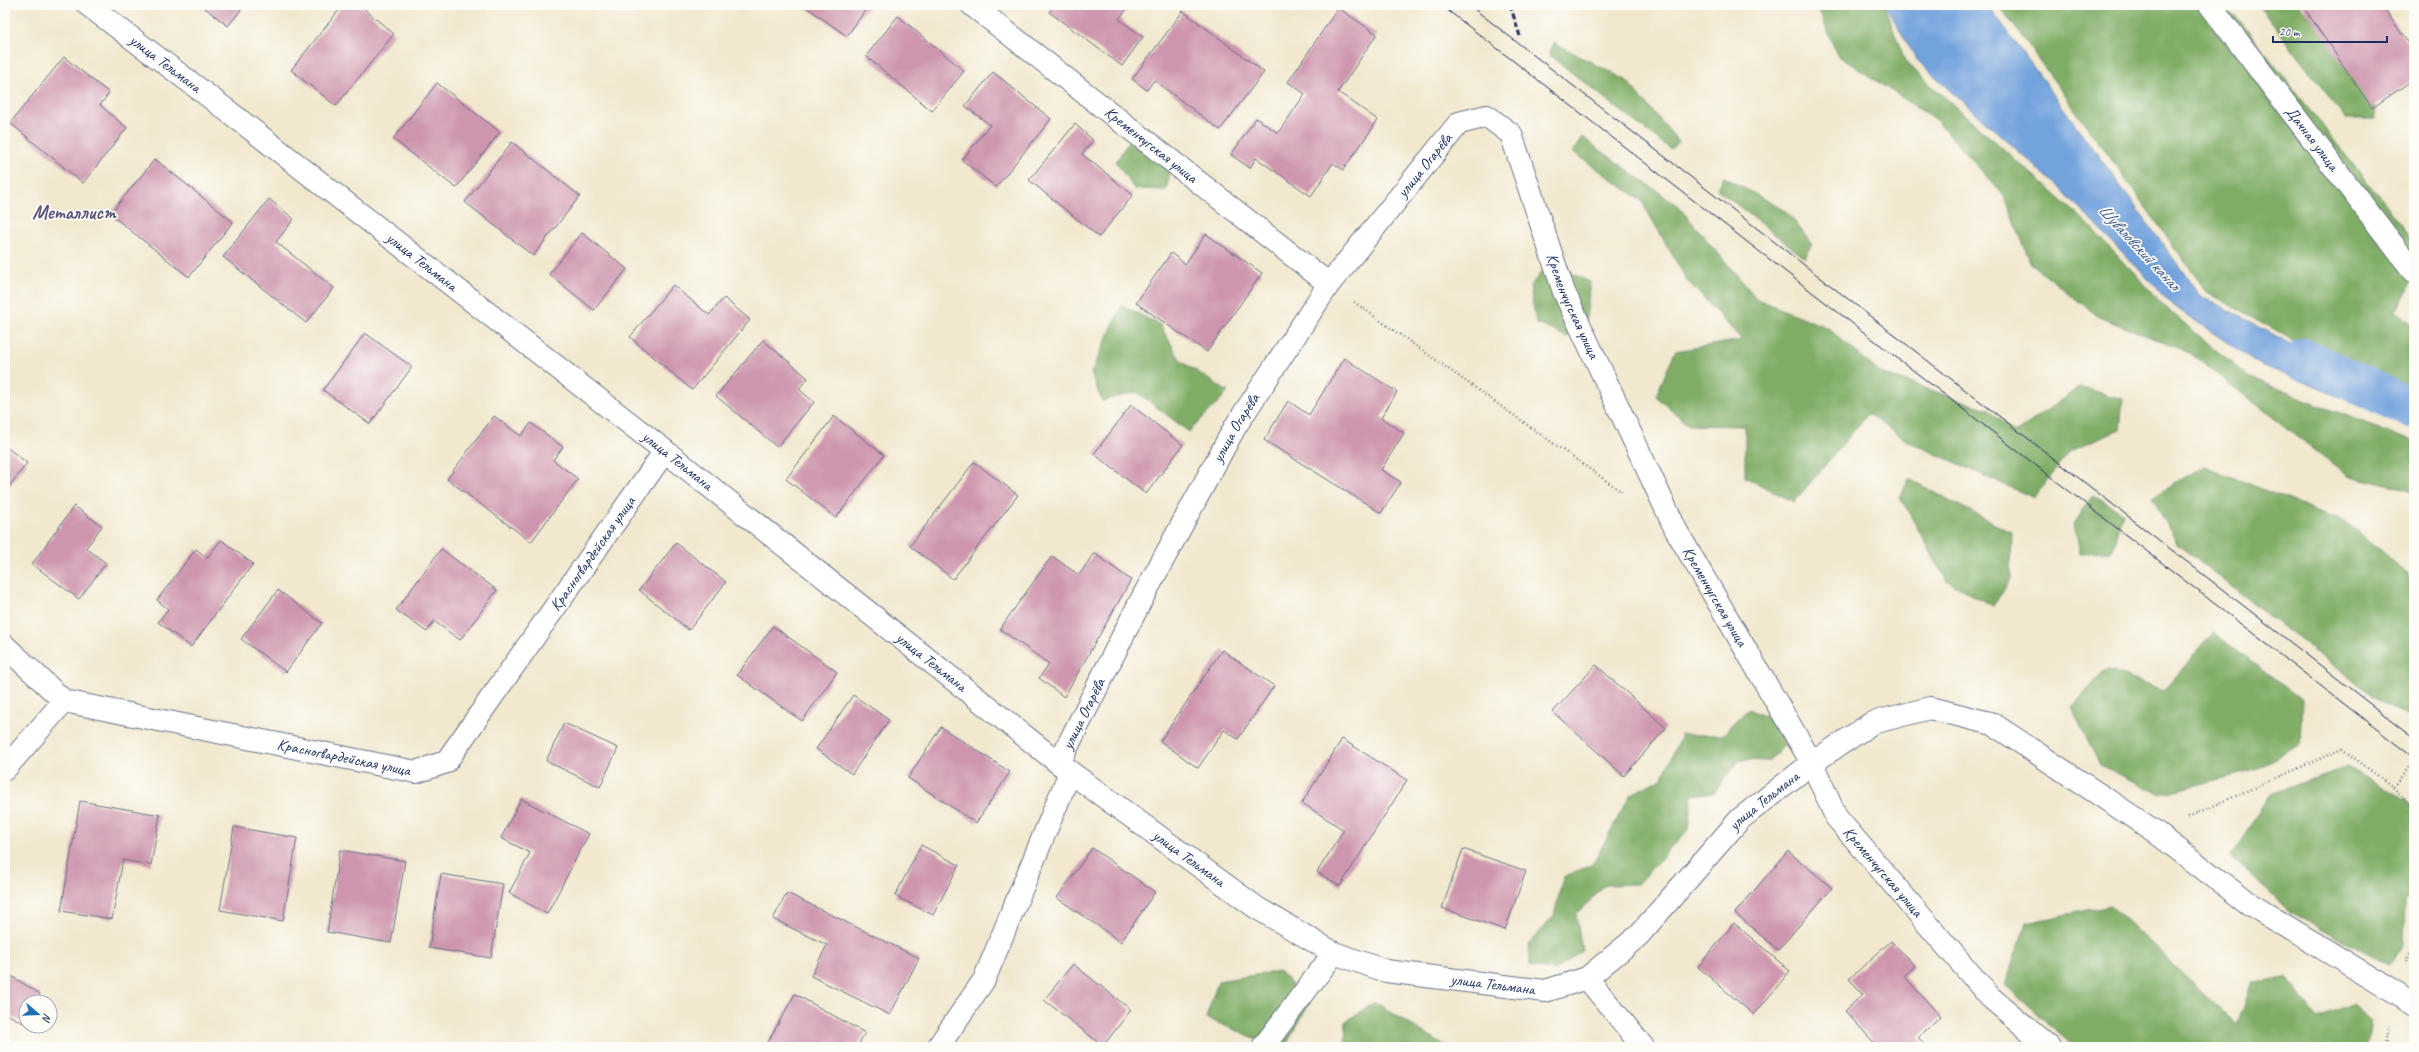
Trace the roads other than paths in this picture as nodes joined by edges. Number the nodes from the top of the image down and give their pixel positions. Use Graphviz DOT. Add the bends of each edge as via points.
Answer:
graph roads {
  1 [pos="88,5"];
  2 [pos="972,5"];
  3 [pos="2210,5"];
  4 [pos="1459,123"];
  5 [pos="2414,272"];
  6 [pos="1329,284"];
  7 [pos="665,451"];
  8 [pos="5,646"];
  9 [pos="64,701"];
  10 [pos="1812,762"];
  11 [pos="1064,768"];
  12 [pos="5,769"];
  13 [pos="1334,953"];
  14 [pos="1587,978"];
  15 [pos="2414,1004"];
  16 [pos="938,1047"];
  17 [pos="1263,1047"];
  18 [pos="1643,1047"];
  19 [pos="2049,1047"];
  1 -- 7 [label="street, улица Тельмана"];
  2 -- 6 [label="street, Кременчугская улица"];
  3 -- 5 [label="street, Дачная улица"];
  4 -- 6 [label="street, улица Огарёва"];
  4 -- 10 [label="street, Кременчугская улица" via="1486,116 1511,134 1564,292 1676,530"];
  6 -- 11 [label="street, улица Огарёва" via="1235,427 1138,604"];
  7 -- 9 [label="street, Красногвардейская улица" via="446,762 416,772"];
  7 -- 11 [label="street, улица Тельмана"];
  8 -- 9 [label="street"];
  9 -- 12 [label="street"];
  10 -- 14 [label="street, улица Тельмана" via="1740,819 1638,936"];
  10 -- 15 [label="street, улица Тельмана" via="1872,723 1930,708 1993,724 2154,831 2248,903"];
  10 -- 19 [label="street, Кременчугская улица" via="1836,817 1990,997"];
  11 -- 13 [label="street, улица Тельмана" via="1257,908"];
  11 -- 16 [label="street, улица Огарёва" via="984,980"];
  13 -- 14 [label="street, улица Тельмана" via="1386,971 1544,991"];
  13 -- 17 [label="street"];
  14 -- 18 [label="street"];
}
